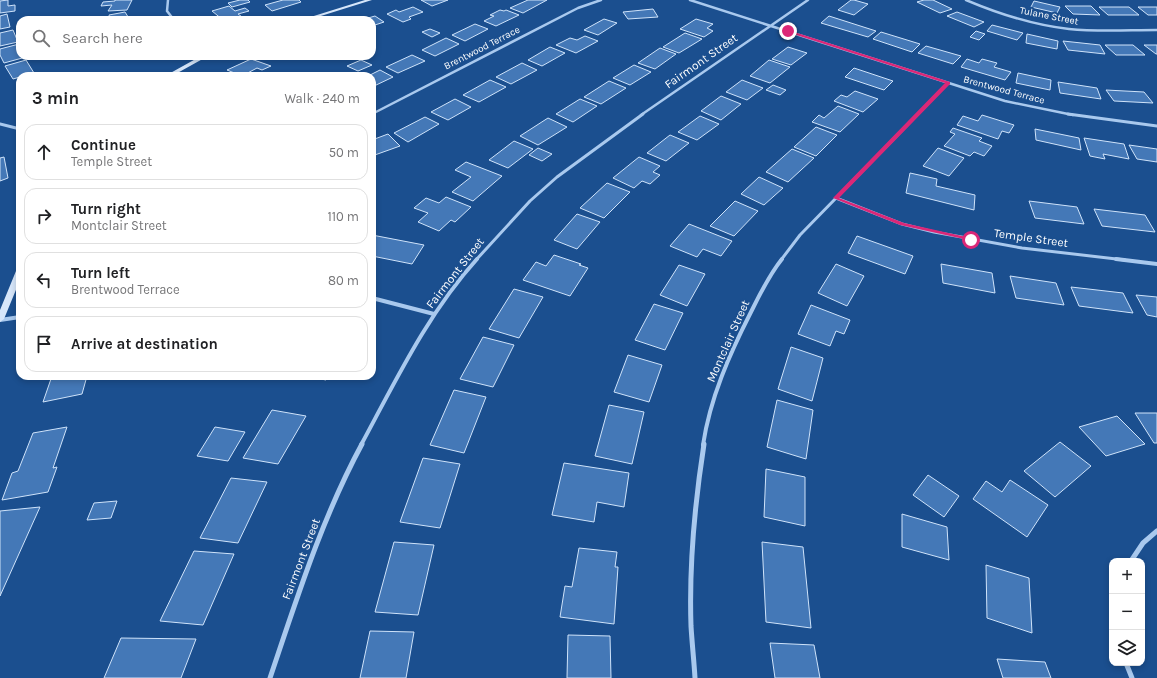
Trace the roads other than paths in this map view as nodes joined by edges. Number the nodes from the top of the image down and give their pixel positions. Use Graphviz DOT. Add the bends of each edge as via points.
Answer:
graph roads {
  1 [pos="168,0"];
  2 [pos="370,0"];
  3 [pos="601,0"];
  4 [pos="690,0"];
  5 [pos="808,0"];
  6 [pos="966,0"];
  7 [pos="170,16"];
  8 [pos="316,16"];
  9 [pos="770,26"];
  10 [pos="1157,30"];
  11 [pos="198,60"];
  12 [pos="175,72"];
  13 [pos="948,83"];
  14 [pos="376,112"];
  15 [pos="0,124"];
  16 [pos="1157,126"];
  17 [pos="16,127"];
  18 [pos="836,198"];
  19 [pos="1157,264"];
  20 [pos="16,281"];
  21 [pos="376,299"];
  22 [pos="434,314"];
  23 [pos="16,317"];
  24 [pos="0,320"];
  25 [pos="1157,531"];
  26 [pos="1133,558"];
  27 [pos="1127,666"];
  28 [pos="270,678"];
  29 [pos="695,678"];
  30 [pos="1132,678"];
  1 -- 7 [label="street" via="166,6"];
  2 -- 8 [label="main road"];
  3 -- 14 [label="street, Brentwood Terrace" via="578,8"];
  4 -- 9 [label="street, Brentwood Terrace"];
  5 -- 9 [label="street, Fairmont Street"];
  6 -- 10 [label="street, Tulane Street" via="1005,15 1065,28"];
  9 -- 13 [label="street, Brentwood Terrace"];
  9 -- 22 [label="street, Fairmont Street" via="615,133 557,177 500,233 468,269"];
  11 -- 12 [label="main road"];
  13 -- 16 [label="street, Brentwood Terrace" via="1044,110"];
  13 -- 18 [label="street, Montclair Street"];
  15 -- 17 [label="street"];
  18 -- 19 [label="street, Temple Street" via="890,220 934,232 1022,248"];
  18 -- 29 [label="street, Montclair Street" via="778,264 758,298 736,341 706,427 697,488 693,554 692,626"];
  20 -- 24 [label="main road"];
  21 -- 22 [label="street"];
  22 -- 28 [label="street, Fairmont Street" via="344,477 310,560"];
  23 -- 24 [label="street"];
  25 -- 26 [label="street" via="1143,543"];
  27 -- 30 [label="street"];
}
